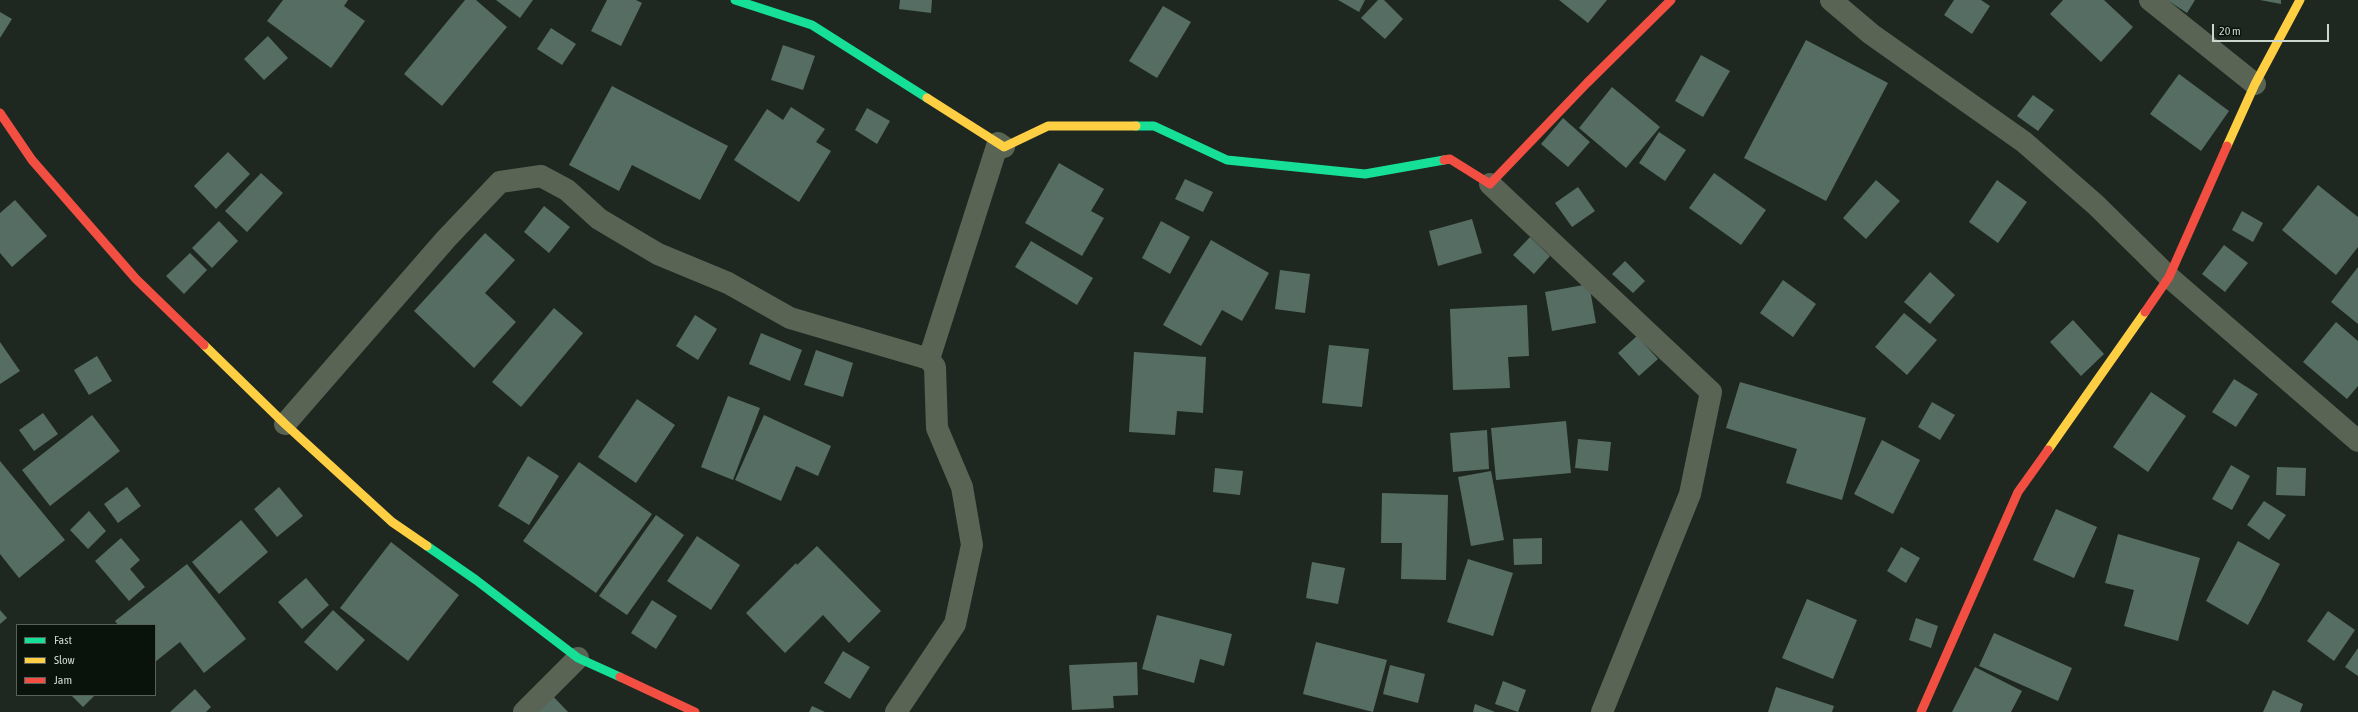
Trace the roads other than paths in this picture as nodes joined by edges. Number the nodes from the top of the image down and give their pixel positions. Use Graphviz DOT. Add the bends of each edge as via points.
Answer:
graph roads {
  1 [pos="735,0"];
  2 [pos="1671,0"];
  3 [pos="1831,0"];
  4 [pos="2150,0"];
  5 [pos="2300,0"];
  6 [pos="2255,84"];
  7 [pos="0,113"];
  8 [pos="1004,147"];
  9 [pos="1490,184"];
  10 [pos="2169,277"];
  11 [pos="929,359"];
  12 [pos="285,424"];
  13 [pos="2358,441"];
  14 [pos="578,658"];
  15 [pos="524,712"];
  16 [pos="695,712"];
  17 [pos="896,712"];
  18 [pos="1602,712"];
  19 [pos="1921,712"];
  1 -- 8 [label="street" via="812,25"];
  2 -- 9 [label="street" via="1587,82"];
  3 -- 10 [label="street" via="1871,34 2024,142 2096,205"];
  4 -- 6 [label="street"];
  5 -- 6 [label="street"];
  6 -- 10 [label="street"];
  7 -- 12 [label="street" via="32,160 136,279"];
  8 -- 9 [label="street" via="1048,126 1154,126 1227,160 1365,174 1450,159"];
  8 -- 11 [label="street" via="998,142"];
  9 -- 18 [label="street" via="1711,392 1690,494"];
  10 -- 13 [label="street"];
  10 -- 19 [label="street" via="2018,492"];
  11 -- 12 [label="street" via="790,318 728,283 658,254 599,219 567,190 541,176 500,182 446,239"];
  11 -- 17 [label="street" via="935,367 937,428 962,487 972,545 955,624"];
  12 -- 14 [label="street" via="392,522 476,580"];
  14 -- 15 [label="street"];
  14 -- 16 [label="street"];
}
